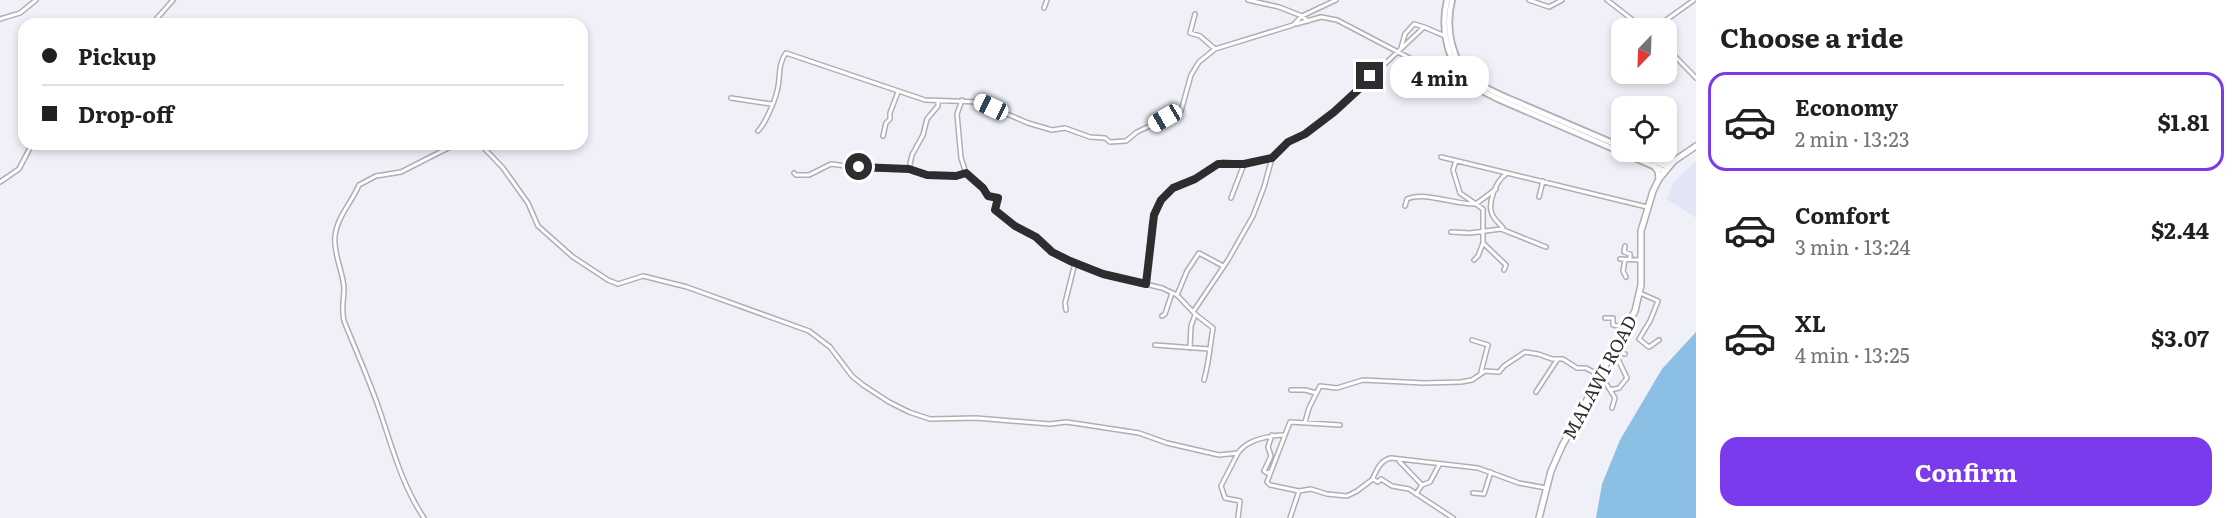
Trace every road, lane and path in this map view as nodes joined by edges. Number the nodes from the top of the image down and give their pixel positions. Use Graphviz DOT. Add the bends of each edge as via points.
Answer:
graph roads {
  1 [pos="36,0"];
  2 [pos="173,0"];
  3 [pos="1047,0"];
  4 [pos="1248,0"];
  5 [pos="1336,0"];
  6 [pos="1450,0"];
  7 [pos="1529,0"];
  8 [pos="1562,0"];
  9 [pos="1607,0"];
  10 [pos="1694,0"];
  11 [pos="1044,8"];
  12 [pos="1195,14"];
  13 [pos="1300,17"];
  14 [pos="157,18"];
  15 [pos="1630,18"];
  16 [pos="1669,18"];
  17 [pos="0,19"];
  18 [pos="1308,21"];
  19 [pos="1303,22"];
  20 [pos="1296,24"];
  21 [pos="1424,27"];
  22 [pos="1448,36"];
  23 [pos="1215,49"];
  24 [pos="1400,50"];
  25 [pos="1677,58"];
  26 [pos="1458,68"];
  27 [pos="1696,78"];
  28 [pos="898,92"];
  29 [pos="731,98"];
  30 [pos="962,100"];
  31 [pos="938,101"];
  32 [pos="771,104"];
  33 [pos="758,131"];
  34 [pos="883,136"];
  35 [pos="1611,142"];
  36 [pos="1696,146"];
  37 [pos="29,150"];
  38 [pos="444,150"];
  39 [pos="486,150"];
  40 [pos="1441,157"];
  41 [pos="1272,158"];
  42 [pos="1677,159"];
  43 [pos="1456,161"];
  44 [pos="1650,162"];
  45 [pos="1668,162"];
  46 [pos="1673,162"];
  47 [pos="1244,164"];
  48 [pos="1654,164"];
  49 [pos="909,169"];
  50 [pos="1666,169"];
  51 [pos="966,173"];
  52 [pos="794,174"];
  53 [pos="1507,174"];
  54 [pos="1659,179"];
  55 [pos="1543,181"];
  56 [pos="0,183"];
  57 [pos="1496,189"];
  58 [pos="1539,197"];
  59 [pos="1231,198"];
  60 [pos="1476,204"];
  61 [pos="1405,206"];
  62 [pos="1647,207"];
  63 [pos="1504,230"];
  64 [pos="1483,231"];
  65 [pos="1451,232"];
  66 [pos="1483,243"];
  67 [pos="1625,246"];
  68 [pos="1546,247"];
  69 [pos="1620,259"];
  70 [pos="1628,259"];
  71 [pos="1474,260"];
  72 [pos="1641,260"];
  73 [pos="1075,262"];
  74 [pos="1224,266"];
  75 [pos="1504,270"];
  76 [pos="1626,277"];
  77 [pos="1146,284"];
  78 [pos="1640,292"];
  79 [pos="1174,294"];
  80 [pos="1066,310"];
  81 [pos="1194,313"];
  82 [pos="1162,316"];
  83 [pos="1605,318"];
  84 [pos="1627,328"];
  85 [pos="1472,340"];
  86 [pos="1659,340"];
  87 [pos="1155,345"];
  88 [pos="1190,348"];
  89 [pos="1209,349"];
  90 [pos="1625,354"];
  91 [pos="1557,360"];
  92 [pos="1481,372"];
  93 [pos="1599,376"];
  94 [pos="1204,380"];
  95 [pos="1291,390"];
  96 [pos="1610,390"];
  97 [pos="1536,392"];
  98 [pos="1316,393"];
  99 [pos="1612,408"];
  100 [pos="1305,422"];
  101 [pos="1340,425"];
  102 [pos="1272,435"];
  103 [pos="1283,435"];
  104 [pos="1238,453"];
  105 [pos="1399,460"];
  106 [pos="1438,465"];
  107 [pos="1270,472"];
  108 [pos="1491,472"];
  109 [pos="1373,479"];
  110 [pos="1422,485"];
  111 [pos="1546,488"];
  112 [pos="1299,491"];
  113 [pos="1473,493"];
  114 [pos="1416,494"];
  115 [pos="424,518"];
  116 [pos="1238,518"];
  117 [pos="1290,518"];
  118 [pos="1453,518"];
  119 [pos="1539,518"];
  1 -- 17 [label="street" via="20,13"];
  2 -- 14 [label="street"];
  3 -- 11 [label="street"];
  4 -- 13 [label="street"];
  5 -- 13 [label="street"];
  6 -- 22 [label="main road"];
  7 -- 8 [label="street" via="1549,7"];
  9 -- 15 [label="street"];
  10 -- 16 [label="street"];
  12 -- 23 [label="street" via="1190,33"];
  13 -- 18 [label="street"];
  13 -- 19 [label="street"];
  13 -- 20 [label="street"];
  18 -- 19 [label="street"];
  18 -- 24 [label="street" via="1321,17 1337,20"];
  19 -- 20 [label="street"];
  20 -- 23 [label="street"];
  21 -- 22 [label="street"];
  21 -- 24 [label="street"];
  21 -- 24 [label="street" via="1414,24 1405,34"];
  22 -- 26 [label="main road" via="1450,54"];
  22 -- 35 [label="main road" via="1457,58 1474,80"];
  23 -- 30 [label="street" via="1191,75 1181,111 1123,142 1110,142 1065,128 1052,130 979,102"];
  24 -- 26 [label="street" via="1422,64"];
  24 -- 41 [label="street" via="1334,112 1288,142"];
  25 -- 27 [label="street"];
  26 -- 48 [label="main road" via="1472,84 1498,99"];
  28 -- 31 [label="street"];
  28 -- 32 [label="street" via="786,53"];
  28 -- 34 [label="street"];
  29 -- 32 [label="street"];
  30 -- 31 [label="street"];
  30 -- 51 [label="street" via="957,135"];
  31 -- 49 [label="street" via="927,119"];
  32 -- 33 [label="street"];
  36 -- 42 [label="main road, MALAWI ROAD"];
  37 -- 56 [label="street" via="19,169"];
  38 -- 115 [label="street" via="401,172 376,176 359,185 342,213 335,236 344,286 344,321 378,405 394,460"];
  39 -- 104 [label="street" via="528,203 538,226 573,257 608,280 618,284 643,276 687,287 809,331 830,346 862,385 909,412 930,419 1080,424 1139,433 1219,455"];
  40 -- 43 [label="street"];
  41 -- 47 [label="street"];
  41 -- 74 [label="street" via="1256,210"];
  43 -- 53 [label="street"];
  43 -- 60 [label="street" via="1453,170 1461,194"];
  44 -- 48 [label="main road"];
  45 -- 48 [label="main road"];
  46 -- 50 [label="main road, MALAWI ROAD"];
  47 -- 59 [label="street"];
  47 -- 77 [label="street" via="1218,164 1164,197 1152,221"];
  48 -- 50 [label="main road"];
  48 -- 54 [label="main road"];
  49 -- 51 [label="street" via="927,175"];
  49 -- 52 [label="street" via="831,164 809,175"];
  50 -- 54 [label="main road, MALAWI ROAD"];
  51 -- 73 [label="street" via="988,196 998,198 995,210 1001,215 1052,252"];
  53 -- 55 [label="street"];
  53 -- 57 [label="street" via="1500,178"];
  54 -- 62 [label="main road, MALAWI ROAD"];
  55 -- 58 [label="street"];
  55 -- 62 [label="street"];
  57 -- 60 [label="street"];
  57 -- 63 [label="street" via="1491,214"];
  60 -- 61 [label="street" via="1416,196 1407,199"];
  60 -- 64 [label="street" via="1485,212"];
  62 -- 72 [label="main road, MALAWI ROAD" via="1641,231"];
  63 -- 64 [label="street"];
  63 -- 68 [label="street"];
  64 -- 65 [label="street"];
  64 -- 66 [label="street"];
  66 -- 71 [label="street"];
  66 -- 75 [label="street" via="1506,265"];
  67 -- 70 [label="street" via="1624,252 1630,254"];
  69 -- 70 [label="street"];
  70 -- 72 [label="street"];
  70 -- 76 [label="street" via="1623,271"];
  72 -- 78 [label="main road, MALAWI ROAD"];
  73 -- 77 [label="street" via="1103,274"];
  73 -- 80 [label="street"];
  74 -- 79 [label="street" via="1199,252"];
  74 -- 81 [label="street"];
  77 -- 79 [label="street"];
  78 -- 84 [label="main road, MALAWI ROAD"];
  78 -- 86 [label="street" via="1658,301 1639,339 1649,347"];
  79 -- 81 [label="street"];
  79 -- 82 [label="street"];
  81 -- 88 [label="street"];
  81 -- 89 [label="street" via="1213,328"];
  83 -- 84 [label="street" via="1613,318 1613,325"];
  84 -- 93 [label="main road, MALAWI ROAD"];
  85 -- 92 [label="street" via="1488,345"];
  87 -- 88 [label="street"];
  88 -- 89 [label="street"];
  89 -- 94 [label="street"];
  90 -- 96 [label="street" via="1618,352 1617,358 1627,378 1619,388"];
  91 -- 92 [label="street" via="1525,352 1499,372"];
  91 -- 93 [label="street"];
  91 -- 97 [label="street"];
  92 -- 98 [label="street" via="1472,380 1461,381 1363,380 1337,388 1320,386"];
  93 -- 96 [label="street"];
  93 -- 111 [label="main road, MALAWI ROAD" via="1562,446"];
  95 -- 98 [label="street"];
  96 -- 99 [label="street" via="1615,398"];
  98 -- 100 [label="street"];
  100 -- 101 [label="street"];
  100 -- 103 [label="street" via="1290,422"];
  102 -- 103 [label="street"];
  102 -- 104 [label="street" via="1241,447"];
  102 -- 107 [label="street" via="1264,471"];
  103 -- 107 [label="street"];
  104 -- 116 [label="street" via="1221,486 1225,498 1240,501"];
  105 -- 106 [label="street"];
  105 -- 109 [label="street" via="1386,459"];
  105 -- 110 [label="street"];
  106 -- 108 [label="street"];
  106 -- 110 [label="street" via="1430,482"];
  107 -- 112 [label="street" via="1268,484"];
  108 -- 111 [label="street"];
  108 -- 113 [label="street" via="1484,494"];
  109 -- 112 [label="street" via="1347,495"];
  109 -- 114 [label="street"];
  110 -- 114 [label="street"];
  111 -- 119 [label="main road, MALAWI ROAD"];
  112 -- 117 [label="street"];
  114 -- 118 [label="street"];
}
